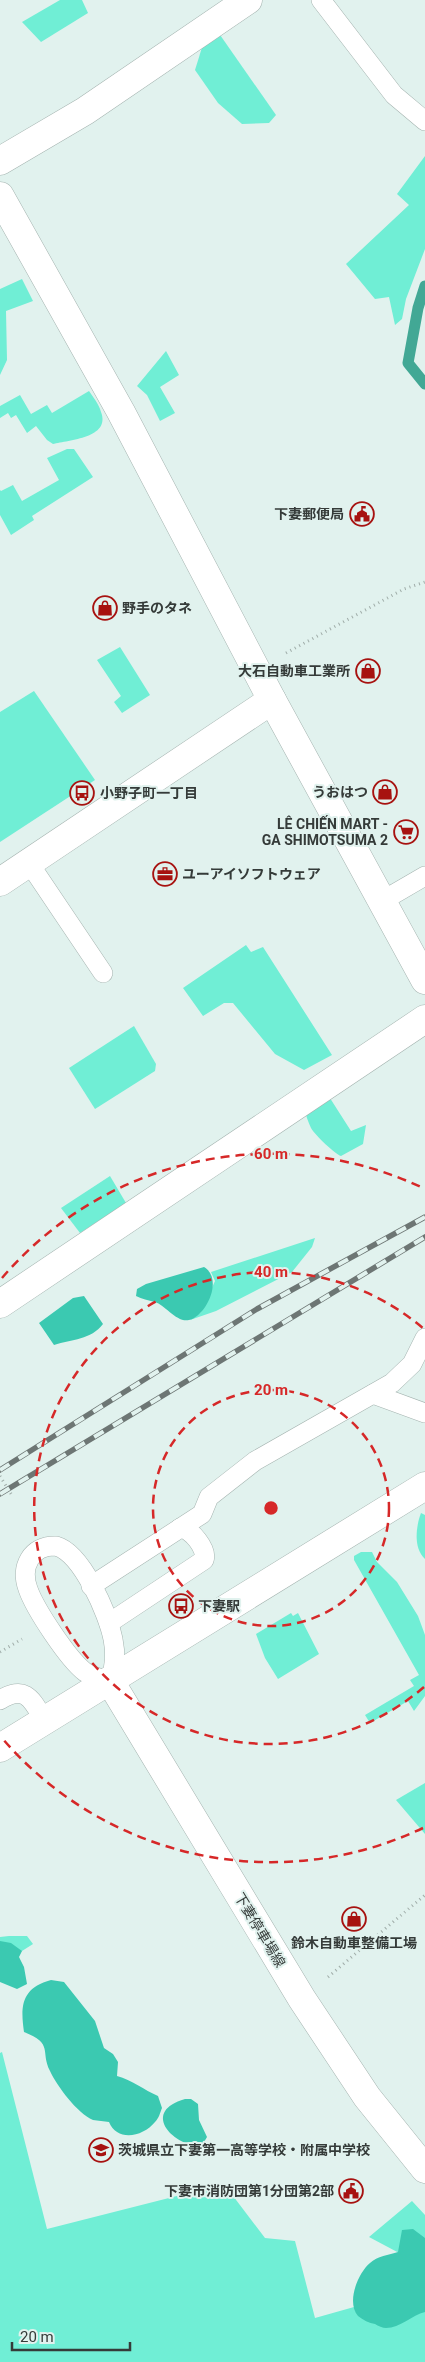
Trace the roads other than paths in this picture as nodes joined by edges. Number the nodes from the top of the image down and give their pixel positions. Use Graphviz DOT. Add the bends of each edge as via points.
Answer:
graph roads {
  1 [pos="248,0"];
  2 [pos="320,0"];
  3 [pos="425,121"];
  4 [pos="0,161"];
  5 [pos="0,196"];
  6 [pos="272,700"];
  7 [pos="28,863"];
  8 [pos="425,876"];
  9 [pos="0,882"];
  10 [pos="382,901"];
  11 [pos="103,974"];
  12 [pos="425,980"];
  13 [pos="425,1019"];
  14 [pos="0,1304"];
  15 [pos="425,1338"];
  16 [pos="373,1394"];
  17 [pos="425,1413"];
  18 [pos="425,1486"];
  19 [pos="180,1528"];
  20 [pos="91,1586"];
  21 [pos="109,1623"];
  22 [pos="110,1681"];
  23 [pos="0,1700"];
  24 [pos="44,1720"];
  25 [pos="0,1748"];
  26 [pos="425,2169"];
  1 -- 4 [label="street" via="86,111"];
  2 -- 3 [label="lane" via="394,95"];
  5 -- 6 [label="street" via="122,412"];
  6 -- 7 [label="street"];
  6 -- 10 [label="street"];
  7 -- 9 [label="street"];
  7 -- 11 [label="lane"];
  8 -- 10 [label="lane"];
  10 -- 12 [label="street"];
  13 -- 14 [label="street"];
  15 -- 16 [label="lane" via="412,1364 392,1383"];
  16 -- 17 [label="lane"];
  16 -- 19 [label="lane" via="256,1462 209,1497 202,1514"];
  18 -- 22 [label="street"];
  19 -- 20 [label="lane"];
  19 -- 21 [label="lane" via="190,1531 205,1553 204,1560"];
  20 -- 21 [label="lane"];
  20 -- 22 [label="lane" via="75,1560 61,1547 44,1547 28,1561 25,1574 28,1588 58,1639 86,1672"];
  21 -- 22 [label="lane" via="114,1648 114,1670"];
  22 -- 24 [label="street"];
  22 -- 26 [label="street, 下妻停車場線" via="302,1999 367,2097"];
  23 -- 24 [label="lane" via="9,1694 26,1695"];
  24 -- 25 [label="street"];
}
